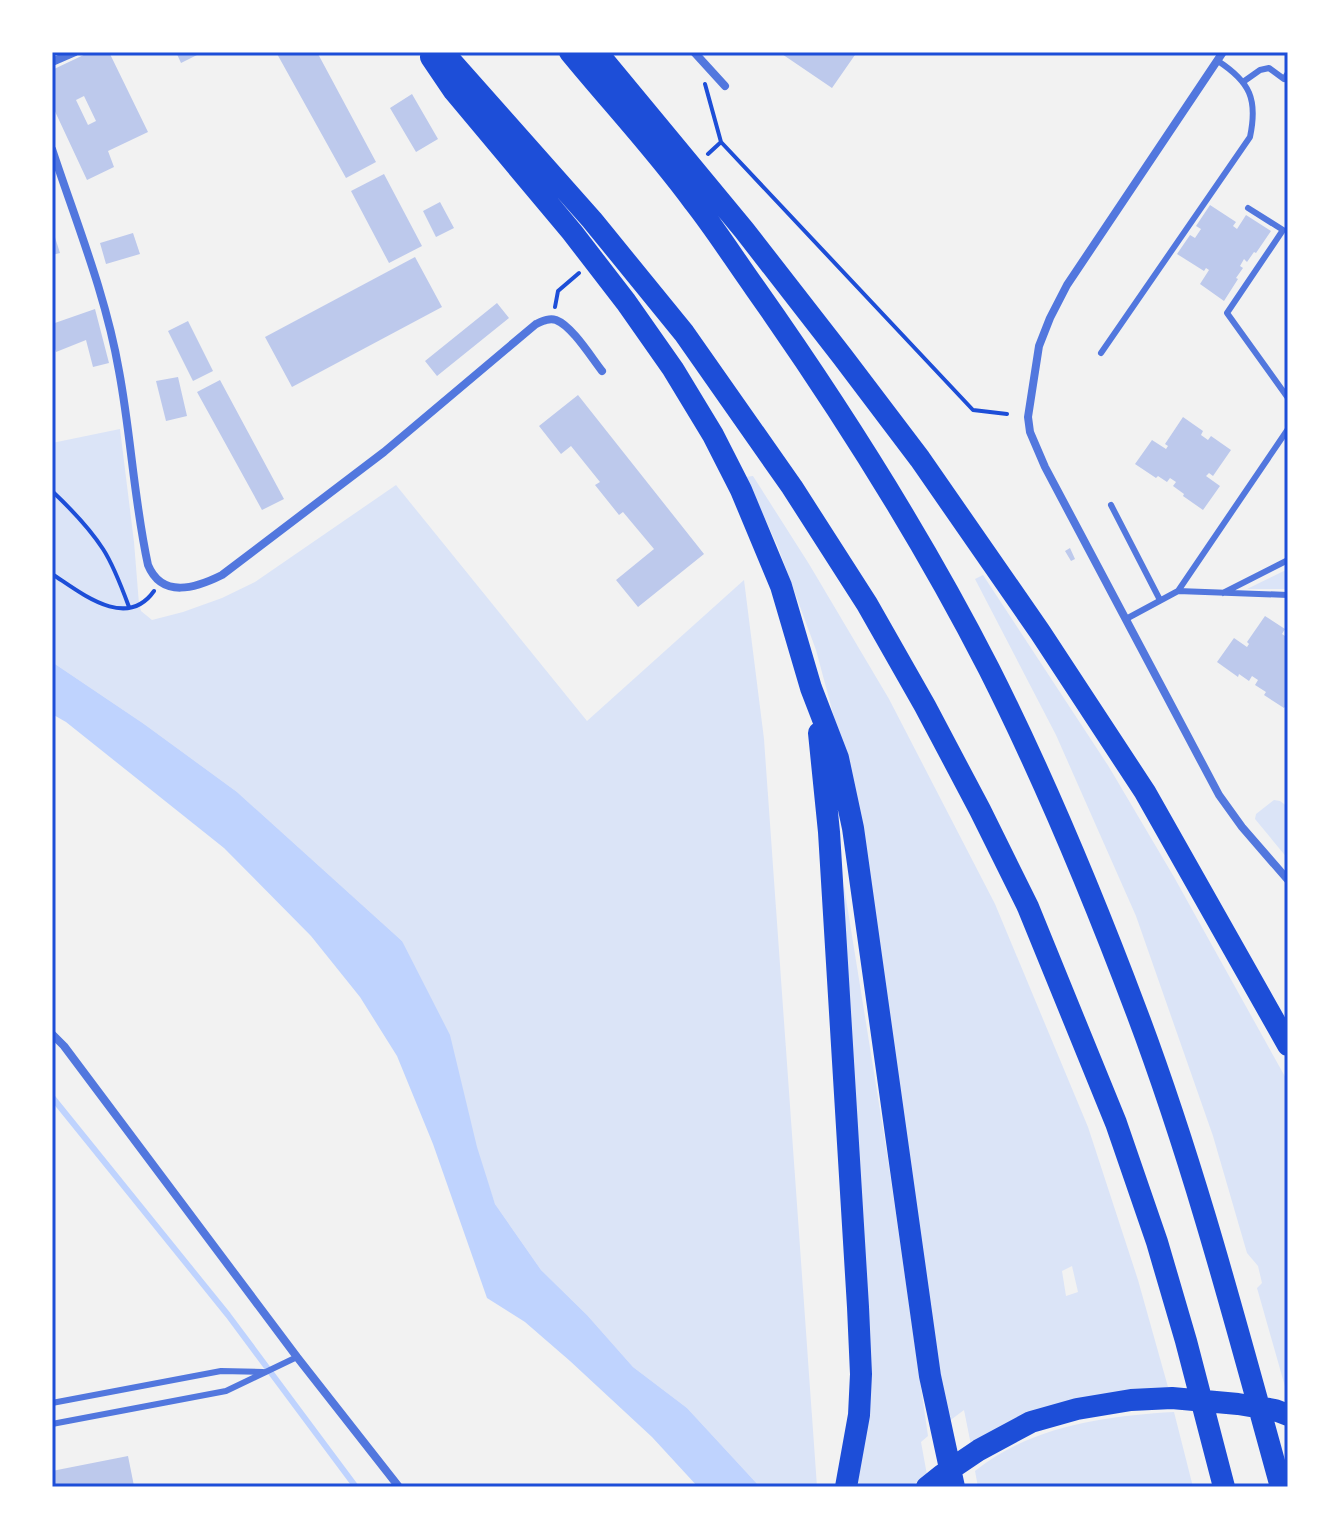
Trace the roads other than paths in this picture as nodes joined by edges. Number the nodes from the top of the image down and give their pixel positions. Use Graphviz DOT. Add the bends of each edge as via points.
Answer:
graph roads {
  1 [pos="75,52"];
  2 [pos="429,52"];
  3 [pos="443,52"];
  4 [pos="570,52"];
  5 [pos="590,52"];
  6 [pos="1223,52"];
  7 [pos="695,54"];
  8 [pos="1218,61"];
  9 [pos="52,62"];
  10 [pos="1287,78"];
  11 [pos="1243,82"];
  12 [pos="725,86"];
  13 [pos="52,149"];
  14 [pos="1248,208"];
  15 [pos="1286,230"];
  16 [pos="1101,353"];
  17 [pos="602,371"];
  18 [pos="1288,398"];
  19 [pos="1288,429"];
  20 [pos="1111,505"];
  21 [pos="1288,560"];
  22 [pos="1178,591"];
  23 [pos="1222,594"];
  24 [pos="1288,595"];
  25 [pos="1160,600"];
  26 [pos="1126,619"];
  27 [pos="811,688"];
  28 [pos="1288,880"];
  29 [pos="52,1034"];
  30 [pos="1288,1045"];
  31 [pos="297,1357"];
  32 [pos="267,1372"];
  33 [pos="52,1403"];
  34 [pos="1288,1415"];
  35 [pos="52,1424"];
  36 [pos="399,1487"];
  37 [pos="846,1487"];
  38 [pos="927,1487"];
  39 [pos="954,1487"];
  40 [pos="1224,1487"];
  41 [pos="1281,1487"];
  1 -- 9 [label="street"];
  2 -- 27 [label="highway" via="454,91 626,302 713,435 764,540"];
  3 -- 40 [label="highway" via="684,333 867,604 973,797 1028,907 1116,1123 1157,1242"];
  4 -- 41 [label="highway" via="693,200 780,324 858,440 989,671 1044,785 1138,1015 1196,1189"];
  5 -- 30 [label="highway" via="605,62 744,230 920,459 1145,792"];
  6 -- 8 [label="street"];
  7 -- 12 [label="street"];
  8 -- 11 [label="lane"];
  8 -- 26 [label="street" via="1061,296 1039,346 1030,432"];
  10 -- 11 [label="lane" via="1269,68"];
  11 -- 16 [label="lane" via="1253,104 1250,137"];
  13 -- 17 [label="street" via="112,335 145,553 152,575 171,587 204,584 222,575 384,452 536,324 553,319 567,328"];
  14 -- 15 [label="lane"];
  15 -- 18 [label="lane" via="1227,313"];
  19 -- 22 [label="lane"];
  20 -- 25 [label="lane"];
  21 -- 23 [label="lane"];
  22 -- 23 [label="lane"];
  22 -- 25 [label="lane"];
  23 -- 24 [label="lane"];
  25 -- 26 [label="lane"];
  26 -- 28 [label="street" via="1219,795"];
  27 -- 37 [label="highway" via="829,832 861,1374"];
  27 -- 39 [label="highway" via="838,758 853,828 930,1376"];
  29 -- 31 [label="street"];
  31 -- 32 [label="lane"];
  31 -- 36 [label="street"];
  32 -- 33 [label="lane" via="221,1371"];
  32 -- 35 [label="lane" via="226,1391"];
  34 -- 38 [label="highway" via="1172,1398 1077,1409 1031,1422"];
}
